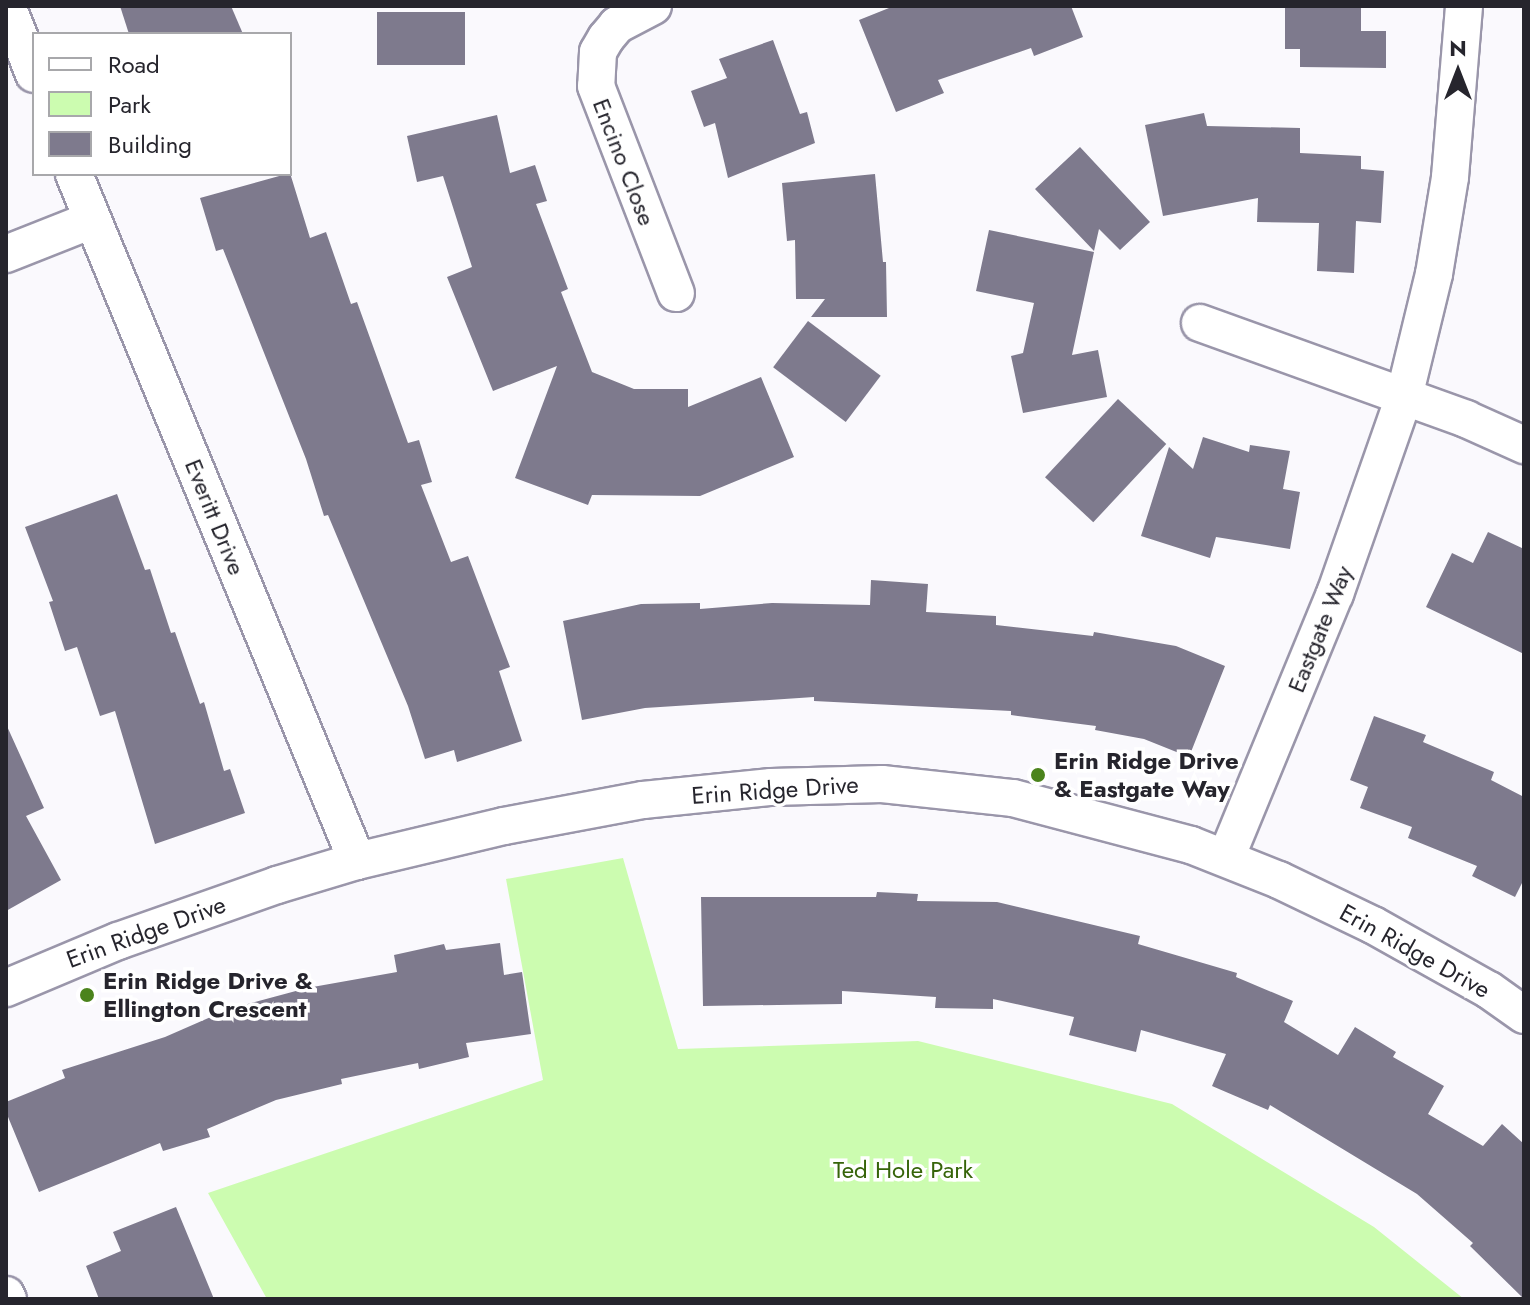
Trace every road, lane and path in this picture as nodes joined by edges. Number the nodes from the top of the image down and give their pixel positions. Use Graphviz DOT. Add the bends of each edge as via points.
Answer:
graph roads {
  1 [pos="7,6"];
  2 [pos="653,6"];
  3 [pos="1464,6"];
  4 [pos="32,69"];
  5 [pos="75,176"];
  6 [pos="92,220"];
  7 [pos="6,254"];
  8 [pos="676,293"];
  9 [pos="1200,323"];
  10 [pos="1404,397"];
  11 [pos="1524,445"];
  12 [pos="1226,858"];
  13 [pos="357,861"];
  14 [pos="6,988"];
  15 [pos="1524,1015"];
  1 -- 4 [label="street"];
  2 -- 8 [label="street, Encino Close" via="629,17 606,38 598,52 596,86"];
  3 -- 10 [label="street, Eastgate Way" via="1439,243"];
  5 -- 6 [label="street, Everitt Drive"];
  6 -- 7 [label="street"];
  6 -- 13 [label="street, Everitt Drive"];
  9 -- 10 [label="street"];
  10 -- 11 [label="street"];
  10 -- 12 [label="street, Eastgate Way" via="1335,594"];
  12 -- 13 [label="street, Erin Ridge Drive" via="1145,831 1013,798 882,784 771,787 643,800"];
  12 -- 15 [label="street, Erin Ridge Drive" via="1373,925"];
  13 -- 14 [label="street, Erin Ridge Drive" via="202,910"];
}
